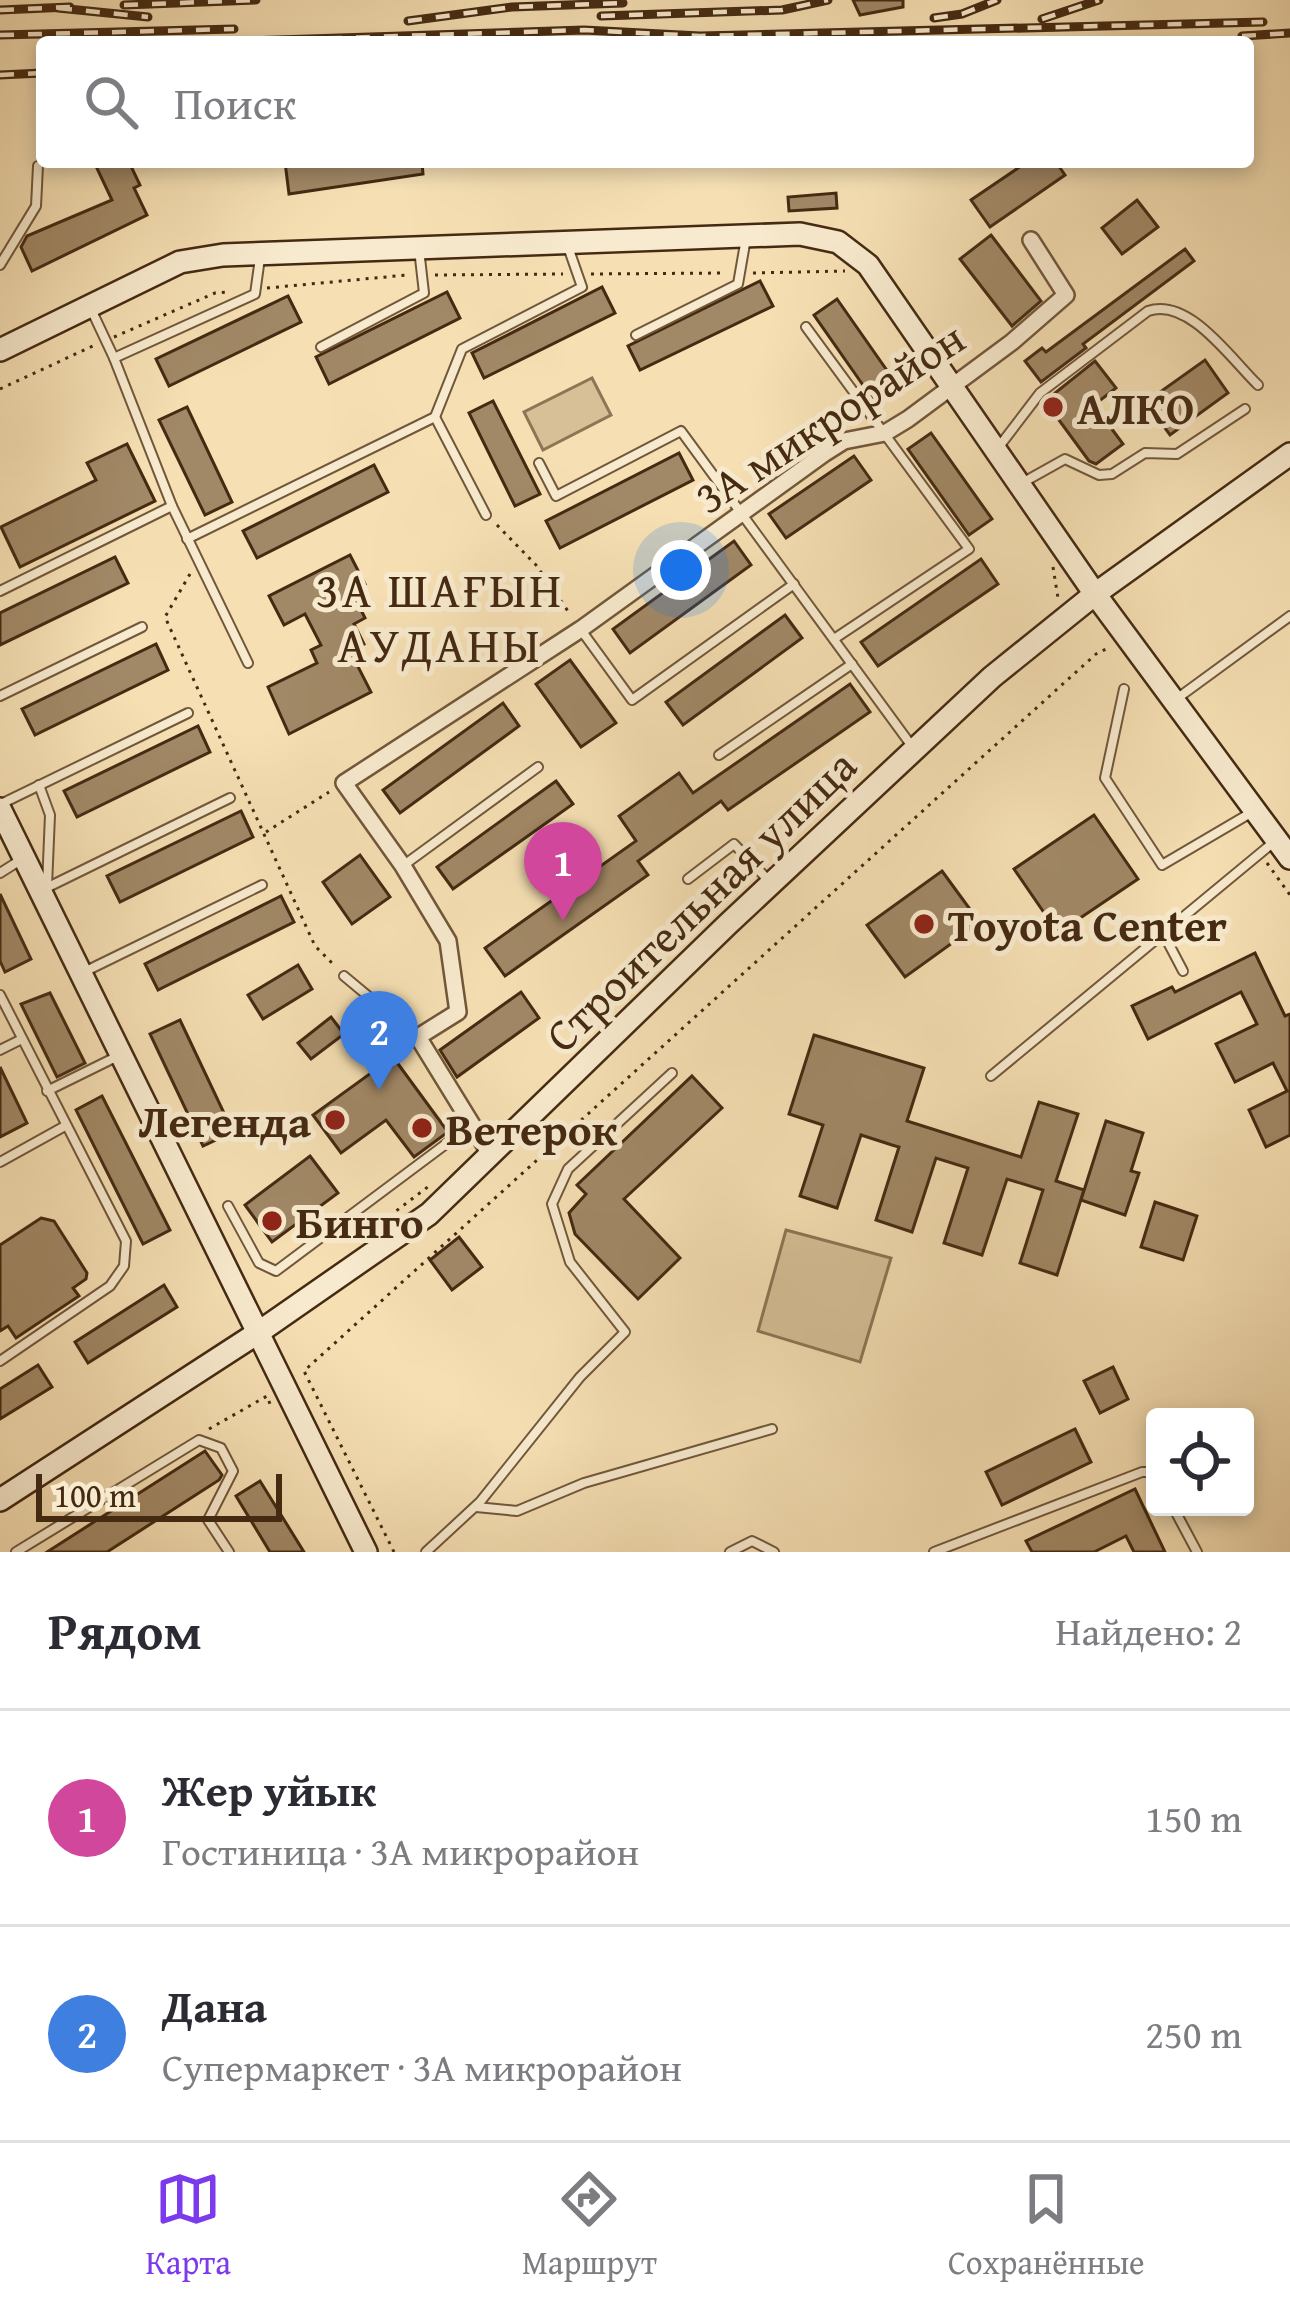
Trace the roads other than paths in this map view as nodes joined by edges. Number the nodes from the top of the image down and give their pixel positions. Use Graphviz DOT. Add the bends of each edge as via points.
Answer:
graph roads {
  1 [pos="38,168"];
  2 [pos="747,236"];
  3 [pos="1031,240"];
  4 [pos="567,243"];
  5 [pos="419,248"];
  6 [pos="260,254"];
  7 [pos="0,265"];
  8 [pos="90,306"];
  9 [pos="806,327"];
  10 [pos="636,335"];
  11 [pos="321,347"];
  12 [pos="0,350"];
  13 [pos="114,358"];
  14 [pos="952,385"];
  15 [pos="1258,385"];
  16 [pos="1245,409"];
  17 [pos="435,417"];
  18 [pos="885,433"];
  19 [pos="997,449"];
  20 [pos="1290,454"];
  21 [pos="539,463"];
  22 [pos="1021,484"];
  23 [pos="172,506"];
  24 [pos="742,512"];
  25 [pos="486,515"];
  26 [pos="187,539"];
  27 [pos="794,584"];
  28 [pos="0,591"];
  29 [pos="1095,594"];
  30 [pos="1290,616"];
  31 [pos="142,627"];
  32 [pos="581,629"];
  33 [pos="834,639"];
  34 [pos="248,663"];
  35 [pos="852,664"];
  36 [pos="1124,689"];
  37 [pos="0,696"];
  38 [pos="1174,701"];
  39 [pos="188,712"];
  40 [pos="915,750"];
  41 [pos="719,755"];
  42 [pos="538,766"];
  43 [pos="39,785"];
  44 [pos="230,798"];
  45 [pos="0,807"];
  46 [pos="1255,810"];
  47 [pos="1283,849"];
  48 [pos="24,858"];
  49 [pos="403,866"];
  50 [pos="0,873"];
  51 [pos="688,879"];
  52 [pos="772,884"];
  53 [pos="262,885"];
  54 [pos="44,889"];
  55 [pos="1163,933"];
  56 [pos="1183,971"];
  57 [pos="82,973"];
  58 [pos="344,976"];
  59 [pos="0,995"];
  60 [pos="418,1037"];
  61 [pos="22,1039"];
  62 [pos="0,1050"];
  63 [pos="122,1054"];
  64 [pos="672,1073"];
  65 [pos="991,1076"];
  66 [pos="47,1091"];
  67 [pos="65,1126"];
  68 [pos="470,1126"];
  69 [pos="490,1154"];
  70 [pos="0,1162"];
  71 [pos="228,1206"];
  72 [pos="259,1332"];
  73 [pos="0,1360"];
  74 [pos="772,1429"];
  75 [pos="1146,1472"];
  76 [pos="0,1500"];
  77 [pos="474,1507"];
  78 [pos="1178,1516"];
  79 [pos="16,1552"];
  80 [pos="229,1552"];
  81 [pos="366,1552"];
  82 [pos="426,1552"];
  83 [pos="730,1552"];
  84 [pos="774,1552"];
  85 [pos="934,1552"];
  86 [pos="1197,1552"];
  1 -- 7 [label="lane" via="36,206"];
  2 -- 4 [label="street"];
  2 -- 10 [label="lane" via="733,287"];
  2 -- 14 [label="street" via="838,242 868,266"];
  3 -- 14 [label="street, 3А микрорайон" via="1066,296"];
  4 -- 5 [label="street"];
  4 -- 17 [label="lane" via="582,287 462,349"];
  5 -- 6 [label="street"];
  5 -- 11 [label="lane" via="424,293"];
  6 -- 8 [label="street" via="180,262"];
  6 -- 13 [label="lane" via="255,294"];
  8 -- 12 [label="street"];
  8 -- 13 [label="lane"];
  9 -- 18 [label="lane"];
  13 -- 23 [label="lane"];
  14 -- 18 [label="street, 3А микрорайон"];
  14 -- 19 [label="street"];
  15 -- 19 [label="lane" via="1186,315 1160,307 1040,393"];
  16 -- 22 [label="lane" via="1177,454 1145,453 1112,475 1065,459"];
  17 -- 25 [label="lane"];
  17 -- 26 [label="lane"];
  18 -- 24 [label="street, 3А микрорайон" via="844,441"];
  18 -- 33 [label="lane" via="969,549"];
  19 -- 22 [label="street"];
  20 -- 29 [label="street, Строительная улица"];
  21 -- 24 [label="lane" via="556,496 681,431"];
  22 -- 29 [label="street"];
  23 -- 26 [label="lane"];
  23 -- 28 [label="lane"];
  24 -- 27 [label="lane"];
  24 -- 32 [label="street, 3А микрорайон"];
  26 -- 34 [label="lane"];
  27 -- 32 [label="lane" via="632,700"];
  27 -- 33 [label="lane"];
  29 -- 38 [label="street"];
  29 -- 40 [label="street, Строительная улица"];
  30 -- 38 [label="lane"];
  31 -- 37 [label="lane"];
  32 -- 49 [label="street, 3А микрорайон" via="344,783"];
  33 -- 35 [label="lane"];
  35 -- 40 [label="lane"];
  35 -- 41 [label="lane"];
  36 -- 46 [label="lane" via="1106,778 1162,865"];
  38 -- 46 [label="street"];
  39 -- 43 [label="lane"];
  40 -- 52 [label="street, Строительная улица"];
  42 -- 49 [label="lane"];
  43 -- 45 [label="lane"];
  43 -- 54 [label="lane" via="50,815"];
  44 -- 54 [label="lane"];
  45 -- 48 [label="street"];
  46 -- 47 [label="street"];
  47 -- 55 [label="lane"];
  48 -- 50 [label="lane"];
  48 -- 54 [label="street"];
  49 -- 60 [label="street" via="448,941 458,1012"];
  51 -- 52 [label="lane" via="734,844"];
  52 -- 69 [label="street, Строительная улица"];
  53 -- 57 [label="lane"];
  54 -- 57 [label="street"];
  55 -- 56 [label="lane"];
  55 -- 65 [label="lane"];
  57 -- 63 [label="street"];
  58 -- 60 [label="lane"];
  59 -- 61 [label="lane"];
  60 -- 68 [label="street"];
  61 -- 62 [label="lane"];
  61 -- 66 [label="lane"];
  63 -- 66 [label="lane"];
  63 -- 72 [label="street"];
  64 -- 77 [label="lane" via="568,1169 552,1204 570,1262 625,1332"];
  66 -- 67 [label="lane"];
  67 -- 70 [label="lane"];
  67 -- 73 [label="lane" via="125,1241 124,1266 110,1286"];
  68 -- 69 [label="street"];
  68 -- 71 [label="lane" via="276,1271 260,1263"];
  69 -- 72 [label="street, Строительная улица" via="429,1214"];
  72 -- 76 [label="street, Строительная улица"];
  72 -- 81 [label="street"];
  74 -- 77 [label="lane" via="584,1483 517,1511"];
  75 -- 85 [label="lane"];
  77 -- 82 [label="lane"];
  78 -- 86 [label="lane"];
  79 -- 80 [label="lane" via="199,1440 221,1448 233,1471 208,1520"];
  83 -- 84 [label="lane" via="752,1541"];
}
